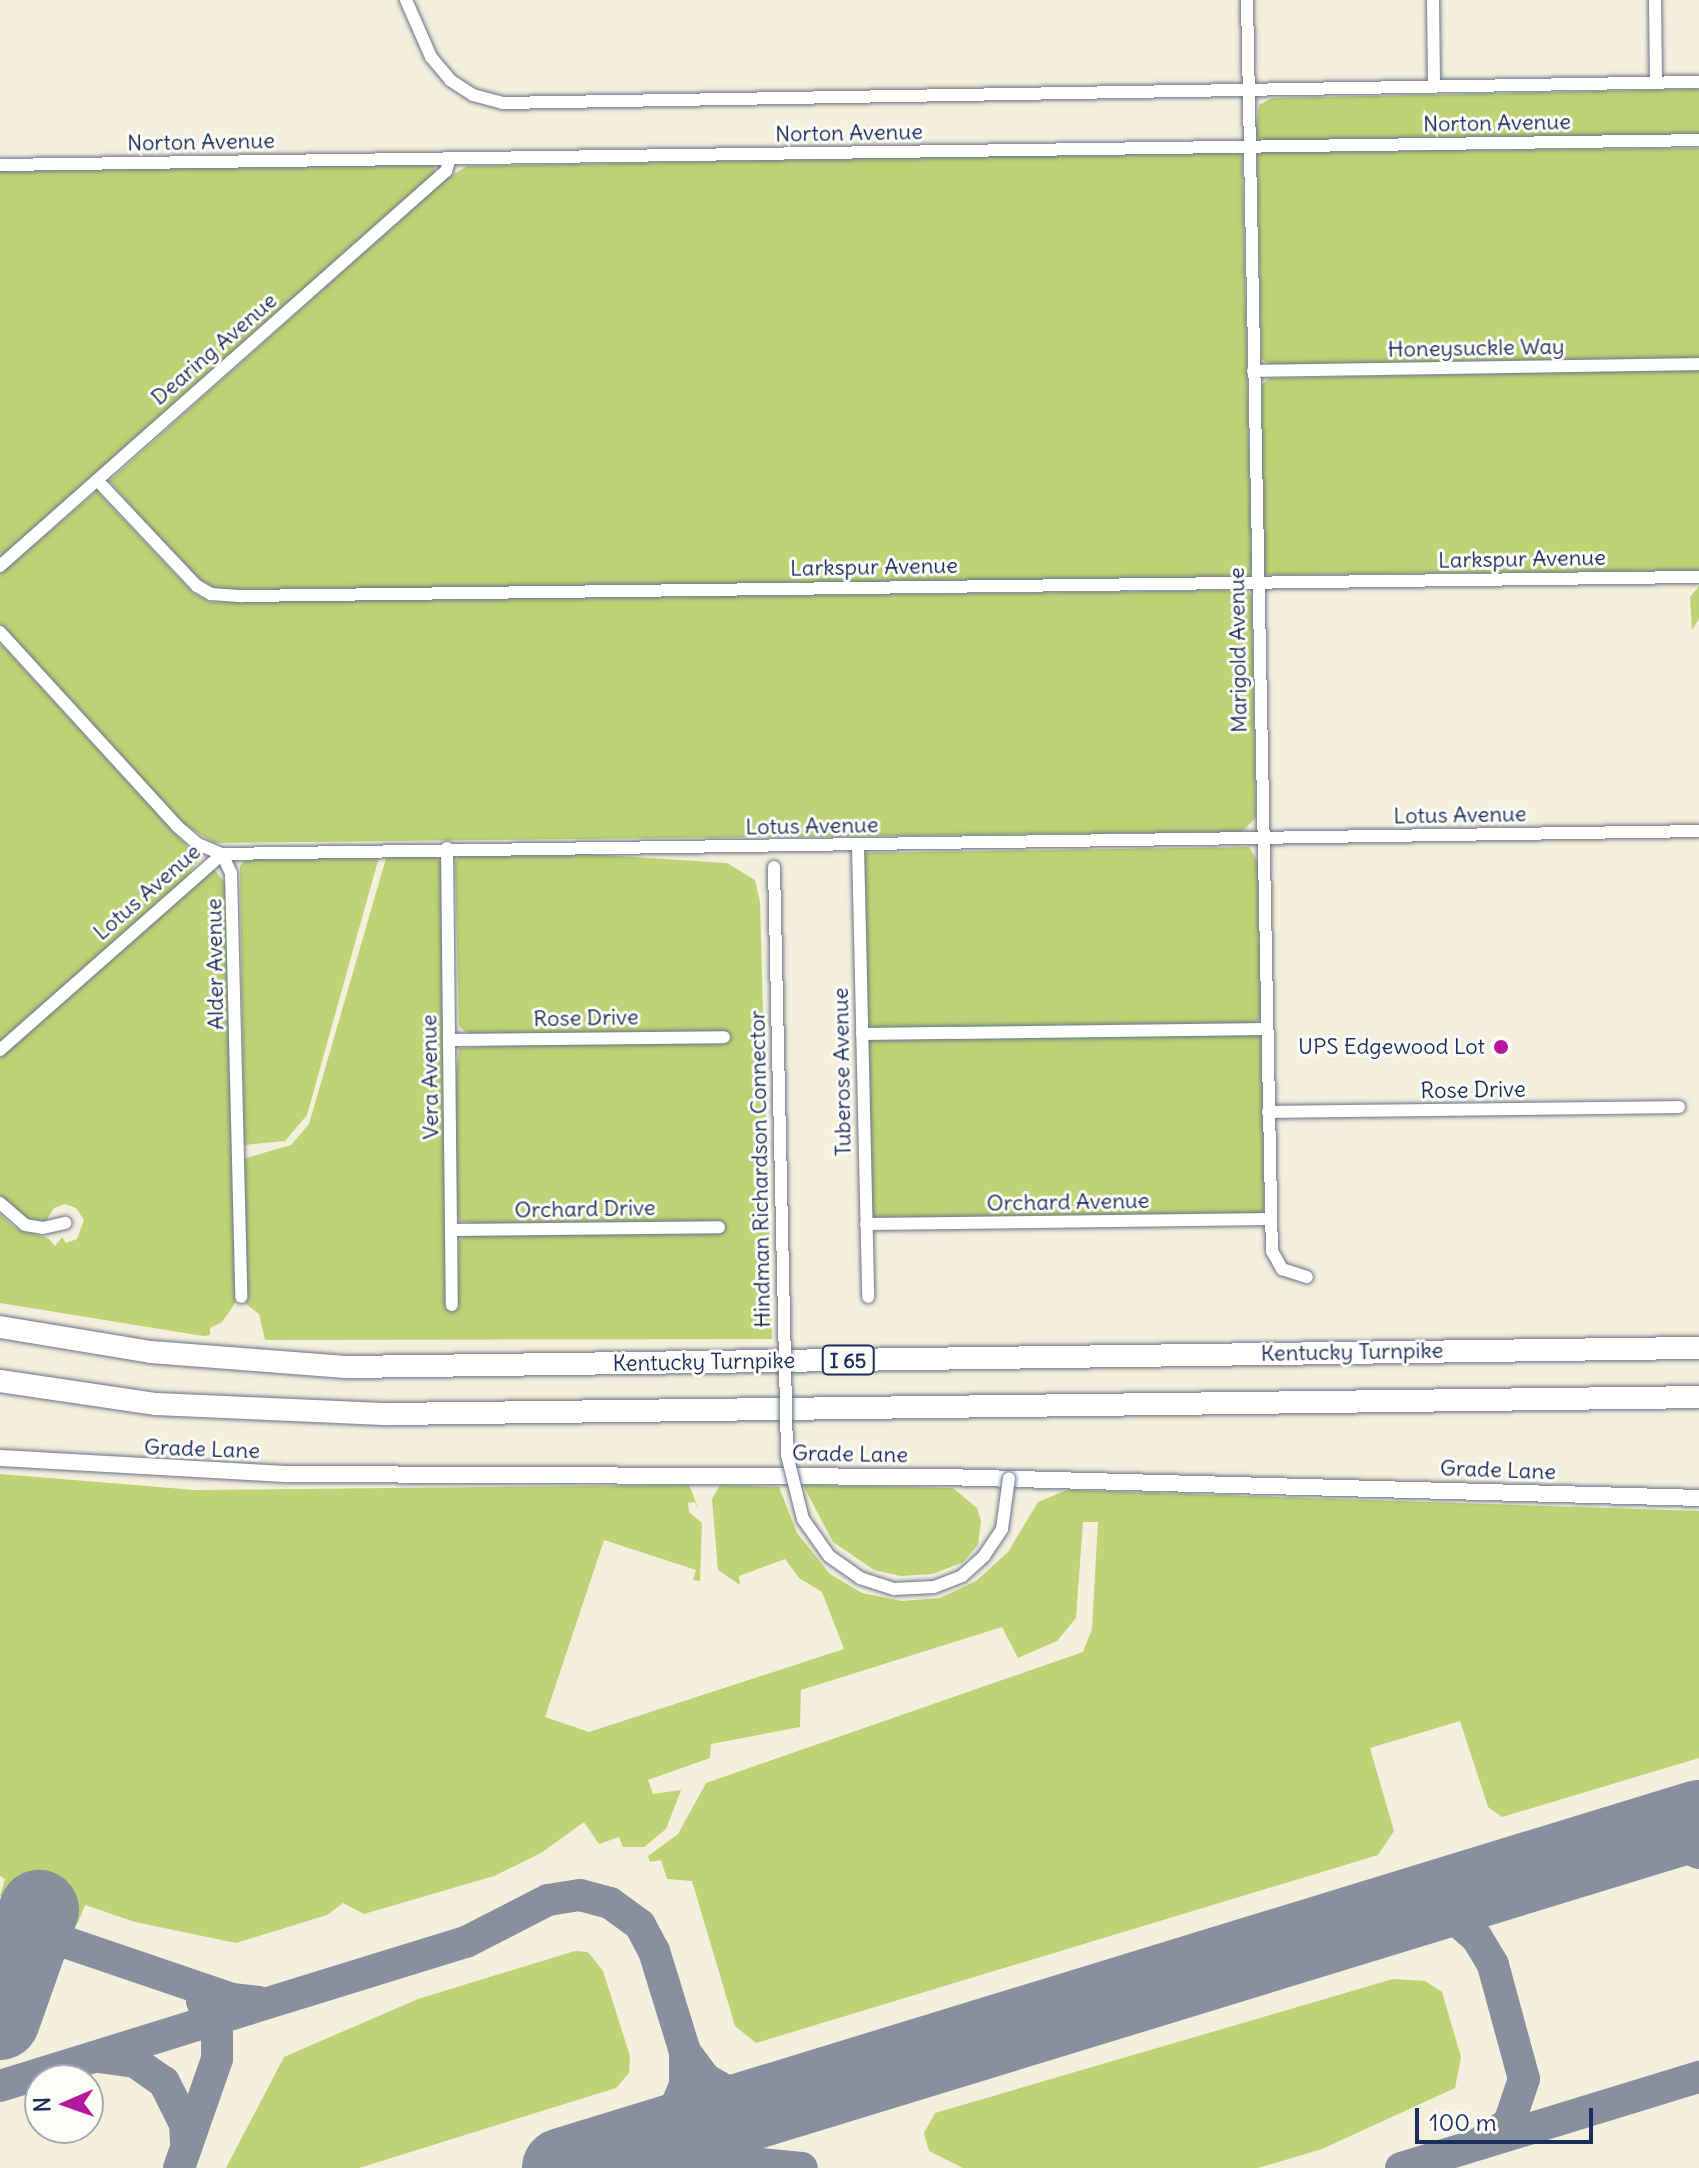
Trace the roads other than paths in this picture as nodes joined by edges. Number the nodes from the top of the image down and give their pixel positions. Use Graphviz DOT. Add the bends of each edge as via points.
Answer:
graph roads {
  1 [pos="406,0"];
  2 [pos="1247,0"];
  3 [pos="1433,0"];
  4 [pos="1655,0"];
  5 [pos="1699,82"];
  6 [pos="1656,83"];
  7 [pos="1434,86"];
  8 [pos="1249,91"];
  9 [pos="1699,140"];
  10 [pos="1248,147"];
  11 [pos="450,159"];
  12 [pos="0,165"];
  13 [pos="1699,364"];
  14 [pos="1253,371"];
  15 [pos="97,480"];
  16 [pos="0,566"];
  17 [pos="1699,577"];
  18 [pos="1257,582"];
  19 [pos="0,632"];
  20 [pos="1699,831"];
  21 [pos="1262,838"];
  22 [pos="858,846"];
  23 [pos="773,847"];
  24 [pos="447,848"];
  25 [pos="222,854"];
  26 [pos="1266,1029"];
  27 [pos="862,1034"];
  28 [pos="724,1037"];
  29 [pos="450,1040"];
  30 [pos="0,1050"];
  31 [pos="1679,1107"];
  32 [pos="1268,1112"];
  33 [pos="0,1203"];
  34 [pos="1270,1219"];
  35 [pos="65,1223"];
  36 [pos="866,1224"];
  37 [pos="719,1227"];
  38 [pos="452,1230"];
  39 [pos="1307,1277"];
  40 [pos="241,1297"];
  41 [pos="868,1297"];
  42 [pos="452,1305"];
  43 [pos="0,1327"];
  44 [pos="1699,1348"];
  45 [pos="0,1381"];
  46 [pos="1699,1397"];
  47 [pos="1604,1400"];
  48 [pos="1699,1412"];
  49 [pos="0,1458"];
  50 [pos="1009,1478"];
  51 [pos="1699,1498"];
  1 -- 8 [label="street, Norton Avenue" via="431,57 450,80 488,101"];
  2 -- 8 [label="street, Marigold Avenue"];
  3 -- 7 [label="street"];
  4 -- 6 [label="street"];
  5 -- 6 [label="street, Norton Avenue"];
  6 -- 7 [label="street, Norton Avenue"];
  7 -- 8 [label="street, Norton Avenue"];
  8 -- 10 [label="street, Marigold Avenue"];
  9 -- 10 [label="street, Norton Avenue"];
  10 -- 11 [label="street, Norton Avenue"];
  10 -- 14 [label="street, Marigold Avenue"];
  11 -- 12 [label="street, Norton Avenue"];
  11 -- 15 [label="street, Dearing Avenue" via="446,171"];
  13 -- 14 [label="street, Honeysuckle Way"];
  14 -- 18 [label="street, Marigold Avenue"];
  15 -- 16 [label="street, Dearing Avenue"];
  15 -- 18 [label="street, Larkspur Avenue" via="186,577 211,594"];
  17 -- 18 [label="street, Larkspur Avenue"];
  18 -- 21 [label="street, Marigold Avenue"];
  19 -- 25 [label="street" via="177,826 198,844"];
  20 -- 21 [label="street, Lotus Avenue"];
  21 -- 22 [label="street, Lotus Avenue"];
  21 -- 26 [label="street, Marigold Avenue"];
  22 -- 23 [label="street, Lotus Avenue"];
  22 -- 27 [label="street, Tuberose Avenue"];
  23 -- 24 [label="street, Lotus Avenue"];
  23 -- 50 [label="street, Hindman Richardson Connector, bridge" via="787,1455 803,1519 829,1556 860,1578 894,1589 934,1587 962,1576 984,1556 1002,1529"];
  24 -- 25 [label="street, Lotus Avenue"];
  24 -- 29 [label="street, Vera Avenue"];
  25 -- 30 [label="street, Lotus Avenue"];
  25 -- 40 [label="street, Alder Avenue" via="234,889"];
  26 -- 27 [label="street"];
  26 -- 32 [label="street, Marigold Avenue"];
  27 -- 36 [label="street, Tuberose Avenue"];
  28 -- 29 [label="street, Rose Drive"];
  29 -- 38 [label="street, Vera Avenue"];
  31 -- 32 [label="street, Rose Drive"];
  32 -- 34 [label="street, Marigold Avenue"];
  33 -- 35 [label="street" via="25,1225"];
  34 -- 36 [label="street, Orchard Avenue"];
  34 -- 39 [label="street, Marigold Avenue" via="1272,1251 1282,1269"];
  36 -- 41 [label="street, Tuberose Avenue"];
  37 -- 38 [label="street, Orchard Drive"];
  38 -- 42 [label="street, Vera Avenue"];
  43 -- 44 [label="highway, Kentucky Turnpike / I 65" via="151,1352 348,1367"];
  45 -- 47 [label="highway, I 65" via="156,1404 389,1414"];
  46 -- 47 [label="highway, I 65"];
  47 -- 48 [label="highway"];
  49 -- 50 [label="main road, Grade Lane" via="286,1474"];
  50 -- 51 [label="main road, Grade Lane"];
}
